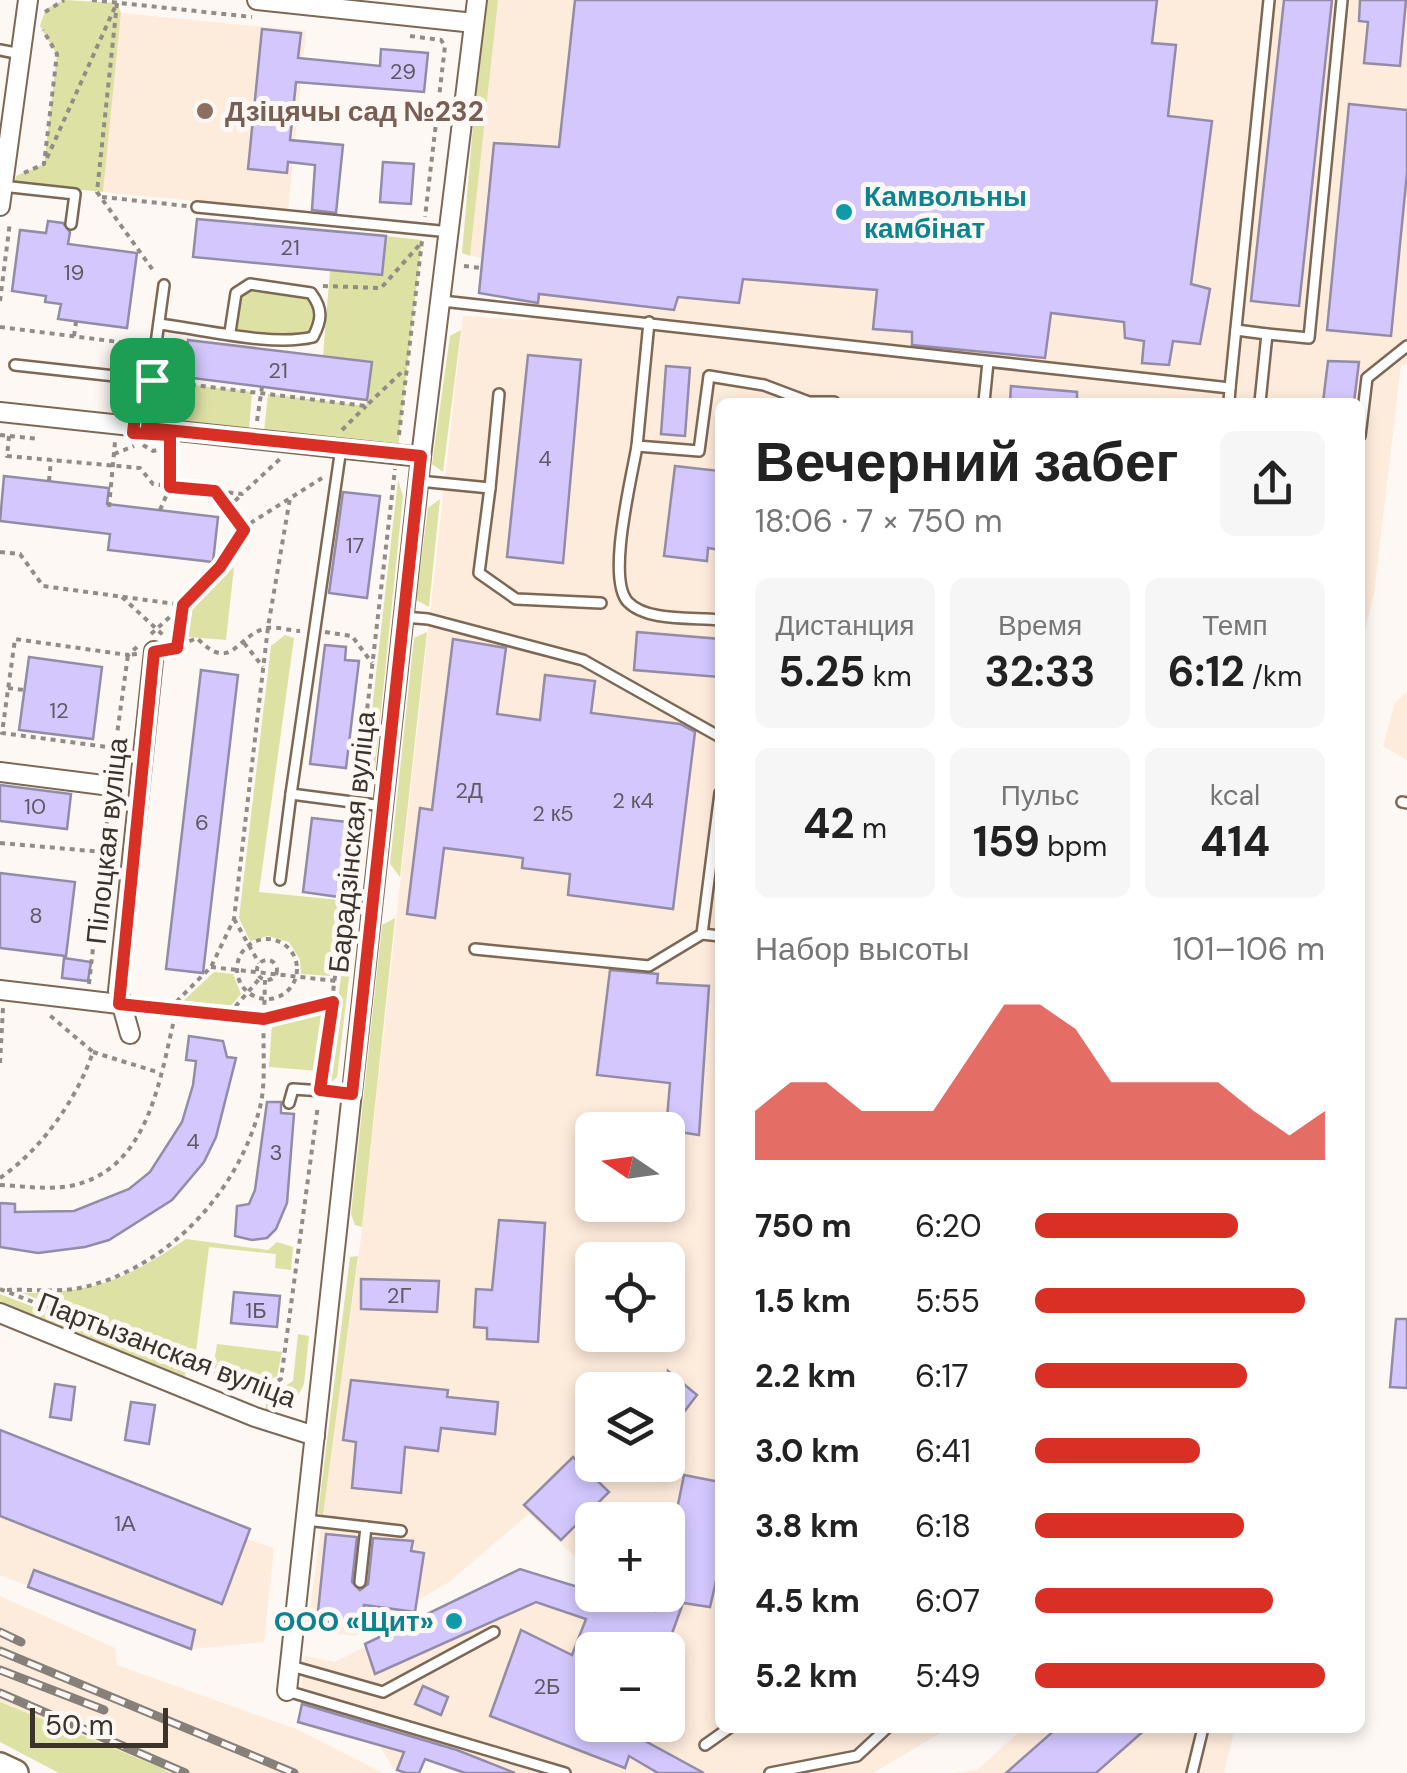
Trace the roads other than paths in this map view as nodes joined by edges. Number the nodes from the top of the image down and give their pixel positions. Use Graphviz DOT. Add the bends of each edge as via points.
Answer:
graph roads {
  1 [pos="28,0"];
  2 [pos="257,0"];
  3 [pos="476,0"];
  4 [pos="1269,0"];
  5 [pos="1342,0"];
  6 [pos="379,6"];
  7 [pos="474,23"];
  8 [pos="0,50"];
  9 [pos="21,54"];
  10 [pos="9,186"];
  11 [pos="0,206"];
  12 [pos="197,206"];
  13 [pos="71,224"];
  14 [pos="450,232"];
  15 [pos="164,285"];
  16 [pos="442,301"];
  17 [pos="649,322"];
  18 [pos="159,324"];
  19 [pos="1236,330"];
  20 [pos="230,332"];
  21 [pos="1267,334"];
  22 [pos="1407,346"];
  23 [pos="988,362"];
  24 [pos="16,366"];
  25 [pos="152,380"];
  26 [pos="1230,388"];
  27 [pos="499,394"];
  28 [pos="798,398"];
  29 [pos="984,398"];
  30 [pos="1229,398"];
  31 [pos="1260,398"];
  32 [pos="1364,398"];
  33 [pos="0,412"];
  34 [pos="140,427"];
  35 [pos="637,446"];
  36 [pos="336,448"];
  37 [pos="421,456"];
  38 [pos="419,480"];
  39 [pos="490,488"];
  40 [pos="601,604"];
  41 [pos="404,618"];
  42 [pos="715,620"];
  43 [pos="154,652"];
  44 [pos="715,734"];
  45 [pos="0,772"];
  46 [pos="111,786"];
  47 [pos="292,794"];
  48 [pos="383,806"];
  49 [pos="715,832"];
  50 [pos="280,880"];
  51 [pos="702,934"];
  52 [pos="715,935"];
  53 [pos="475,949"];
  54 [pos="0,990"];
  55 [pos="119,1004"];
  56 [pos="130,1034"];
  57 [pos="352,1094"];
  58 [pos="290,1103"];
  59 [pos="0,1313"];
  60 [pos="314,1436"];
  61 [pos="306,1520"];
  62 [pos="366,1528"];
  63 [pos="401,1532"];
  64 [pos="360,1582"];
  65 [pos="494,1632"];
  66 [pos="288,1664"];
  67 [pos="287,1691"];
  68 [pos="721,1733"];
  69 [pos="882,1733"];
  70 [pos="1202,1733"];
  71 [pos="705,1745"];
  72 [pos="0,1766"];
  73 [pos="16,1773"];
  74 [pos="565,1773"];
  75 [pos="770,1773"];
  76 [pos="1192,1773"];
  1 -- 9 [label="street"];
  2 -- 6 [label="street"];
  3 -- 7 [label="street, Барадзінская вуліца"];
  4 -- 19 [label="lane"];
  5 -- 21 [label="lane" via="1310,338"];
  6 -- 7 [label="street"];
  7 -- 14 [label="street, Барадзінская вуліца"];
  8 -- 9 [label="lane"];
  9 -- 10 [label="street"];
  10 -- 11 [label="street"];
  10 -- 13 [label="lane" via="74,194"];
  12 -- 14 [label="lane"];
  14 -- 16 [label="street, Барадзінская вуліца"];
  15 -- 18 [label="lane"];
  16 -- 17 [label="lane"];
  16 -- 37 [label="street, Барадзінская вуліца"];
  17 -- 23 [label="lane"];
  17 -- 35 [label="lane"];
  18 -- 20 [label="lane"];
  18 -- 25 [label="lane"];
  19 -- 21 [label="lane"];
  19 -- 26 [label="lane"];
  20 -- 20 [label="lane" via="298,341 313,337 322,314 312,293 250,284 236,294"];
  21 -- 31 [label="lane"];
  22 -- 32 [label="lane" via="1366,378"];
  23 -- 26 [label="lane"];
  23 -- 29 [label="lane"];
  24 -- 25 [label="lane"];
  25 -- 34 [label="lane"];
  26 -- 30 [label="lane"];
  27 -- 39 [label="lane"];
  28 -- 35 [label="lane" via="709,376 699,452"];
  33 -- 34 [label="street"];
  34 -- 36 [label="street"];
  35 -- 42 [label="lane" via="618,564 622,590 628,602 650,613"];
  36 -- 37 [label="street"];
  36 -- 47 [label="lane"];
  37 -- 38 [label="street, Барадзінская вуліца"];
  38 -- 39 [label="lane"];
  38 -- 41 [label="street, Барадзінская вуліца"];
  39 -- 40 [label="lane" via="479,574 516,599"];
  41 -- 44 [label="lane" via="583,660"];
  41 -- 48 [label="street, Барадзінская вуліца"];
  43 -- 55 [label="street, Пілоцкая вуліца"];
  45 -- 46 [label="street"];
  47 -- 48 [label="lane"];
  47 -- 50 [label="lane"];
  48 -- 57 [label="street, Барадзінская вуліца"];
  49 -- 51 [label="lane"];
  51 -- 52 [label="lane"];
  51 -- 53 [label="lane" via="650,966"];
  54 -- 55 [label="street"];
  55 -- 56 [label="street, Пілоцкая вуліца"];
  57 -- 58 [label="lane" via="293,1089"];
  57 -- 60 [label="street, Барадзінская вуліца"];
  59 -- 60 [label="street, Партызанская вуліца"];
  60 -- 61 [label="street, Барадзінская вуліца"];
  61 -- 62 [label="lane"];
  61 -- 66 [label="street, Барадзінская вуліца"];
  62 -- 63 [label="lane"];
  62 -- 64 [label="lane"];
  65 -- 66 [label="lane" via="383,1692"];
  66 -- 67 [label="street, Барадзінская вуліца"];
  67 -- 74 [label="lane"];
  68 -- 71 [label="lane"];
  69 -- 75 [label="lane" via="857,1756"];
  70 -- 76 [label="lane"];
  72 -- 73 [label="main road"];
}
